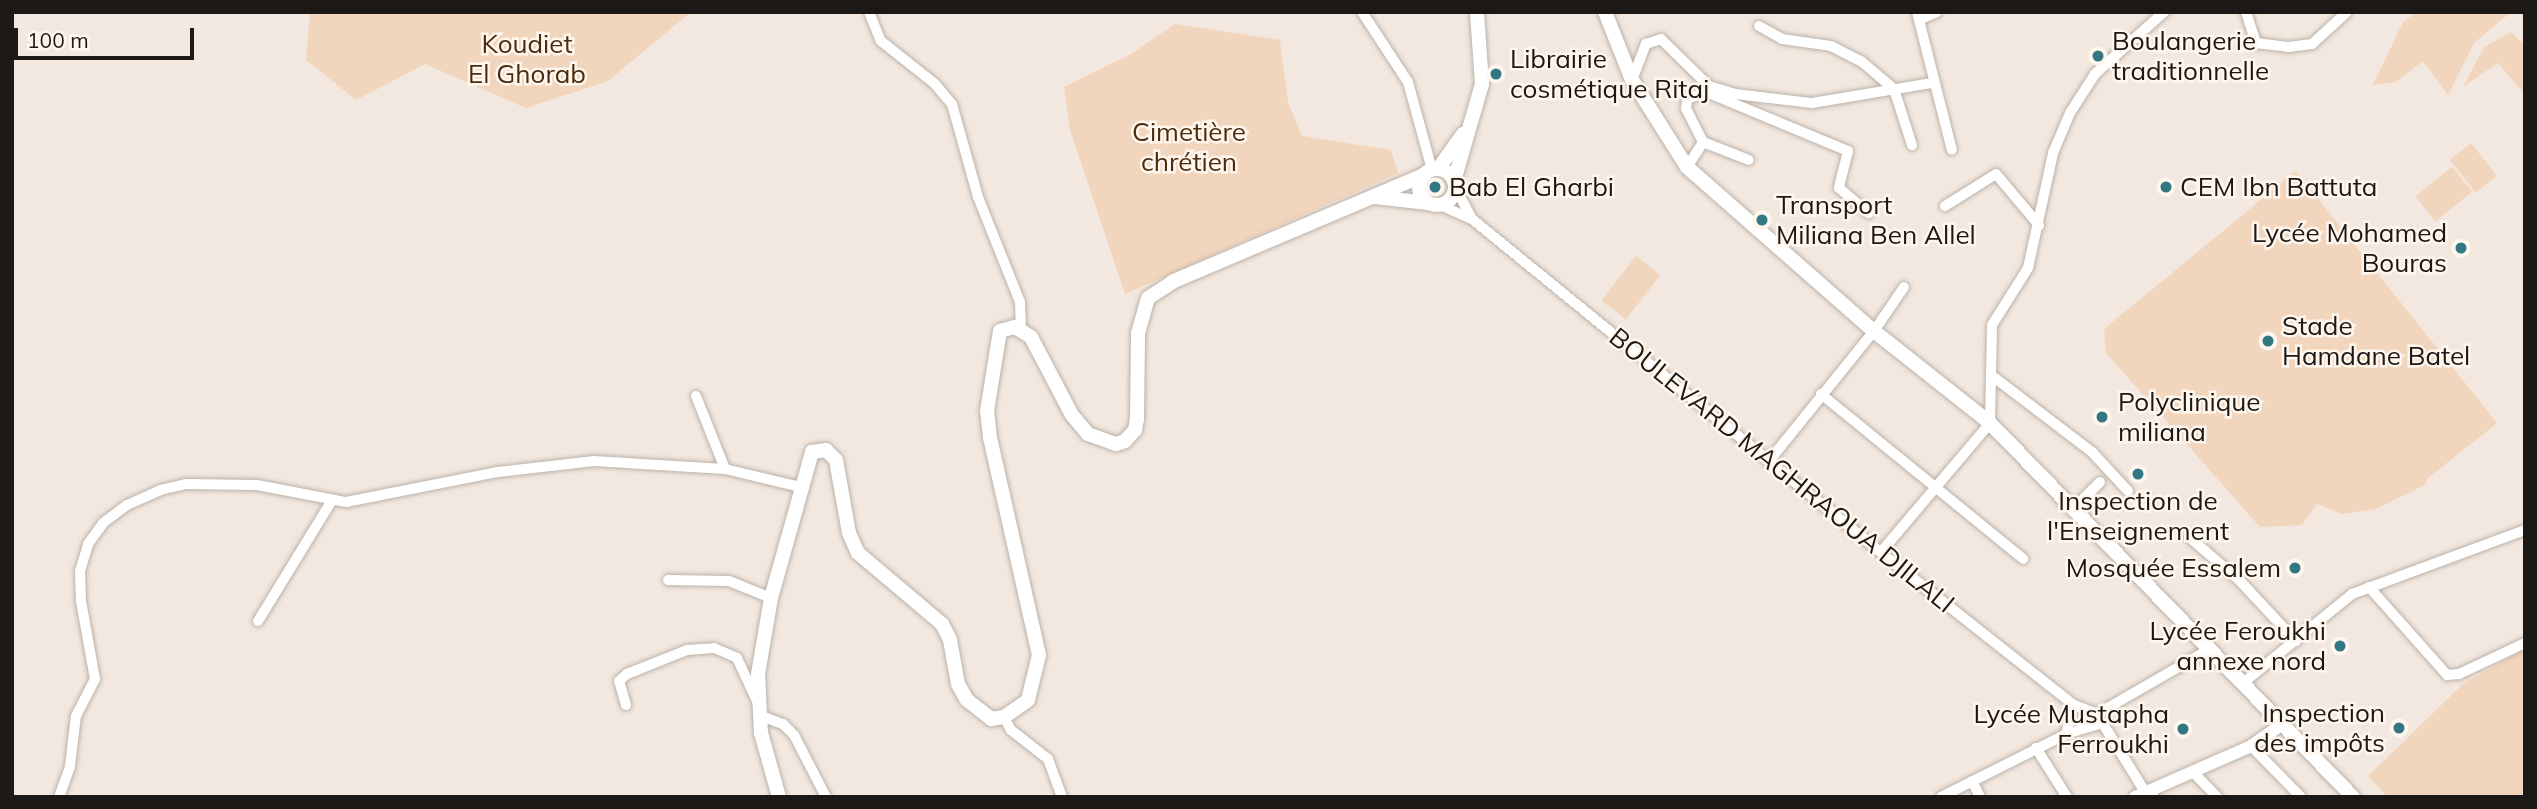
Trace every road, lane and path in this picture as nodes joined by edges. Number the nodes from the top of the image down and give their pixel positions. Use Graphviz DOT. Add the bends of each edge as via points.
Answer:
graph roads {
  1 [pos="869,12"];
  2 [pos="1362,12"];
  3 [pos="1468,12"];
  4 [pos="1605,12"];
  5 [pos="1937,12"];
  6 [pos="2164,12"];
  7 [pos="2246,12"];
  8 [pos="2347,12"];
  9 [pos="1918,16"];
  10 [pos="1476,20"];
  11 [pos="1759,26"];
  12 [pos="1632,80"];
  13 [pos="1932,83"];
  14 [pos="1894,89"];
  15 [pos="1472,121"];
  16 [pos="1703,142"];
  17 [pos="1912,145"];
  18 [pos="1952,150"];
  19 [pos="1749,160"];
  20 [pos="1687,167"];
  21 [pos="1431,171"];
  22 [pos="1454,184"];
  23 [pos="1374,197"];
  24 [pos="1434,204"];
  25 [pos="1945,205"];
  26 [pos="1869,213"];
  27 [pos="1472,219"];
  28 [pos="2039,225"];
  29 [pos="1904,287"];
  30 [pos="1021,330"];
  31 [pos="1874,331"];
  32 [pos="1991,375"];
  33 [pos="1821,394"];
  34 [pos="696,396"];
  35 [pos="1990,423"];
  36 [pos="1769,461"];
  37 [pos="725,469"];
  38 [pos="2100,482"];
  39 [pos="800,486"];
  40 [pos="1935,487"];
  41 [pos="2128,491"];
  42 [pos="331,502"];
  43 [pos="2073,509"];
  44 [pos="2525,530"];
  45 [pos="2189,537"];
  46 [pos="1881,552"];
  47 [pos="2023,559"];
  48 [pos="668,580"];
  49 [pos="2369,587"];
  50 [pos="771,598"];
  51 [pos="258,621"];
  52 [pos="2296,641"];
  53 [pos="2525,643"];
  54 [pos="2210,649"];
  55 [pos="2244,683"];
  56 [pos="626,705"];
  57 [pos="2074,705"];
  58 [pos="759,710"];
  59 [pos="1004,717"];
  60 [pos="2099,719"];
  61 [pos="2283,724"];
  62 [pos="2067,734"];
  63 [pos="2251,746"];
  64 [pos="2036,748"];
  65 [pos="2193,772"];
  66 [pos="1972,781"];
  67 [pos="2145,795"];
  68 [pos="2349,795"];
  69 [pos="59,797"];
  70 [pos="779,797"];
  71 [pos="826,797"];
  72 [pos="1062,797"];
  73 [pos="1941,797"];
  74 [pos="1980,797"];
  75 [pos="2067,797"];
  76 [pos="2217,797"];
  77 [pos="2301,797"];
  1 -- 30 [label="street" via="880,41 935,84 952,104 978,197 1020,302"];
  2 -- 21 [label="street" via="1408,82"];
  3 -- 10 [label="street"];
  4 -- 12 [label="main road"];
  5 -- 9 [label="street"];
  6 -- 28 [label="street" via="2117,50 2070,113 2053,153"];
  7 -- 8 [label="street" via="2256,43 2288,47 2312,44"];
  9 -- 13 [label="street"];
  10 -- 15 [label="main road" via="1482,84"];
  11 -- 14 [label="street" via="1782,39 1847,52"];
  12 -- 14 [label="street" via="1646,44 1661,39 1709,86 1735,94 1812,103"];
  12 -- 20 [label="main road"];
  13 -- 14 [label="street"];
  13 -- 18 [label="street"];
  14 -- 17 [label="street"];
  15 -- 21 [label="main road"];
  15 -- 22 [label="main road"];
  16 -- 19 [label="street"];
  16 -- 20 [label="street"];
  16 -- 26 [label="street" via="1686,109 1687,99 1699,92 1848,151 1839,188"];
  20 -- 31 [label="main road"];
  21 -- 22 [label="main road"];
  21 -- 23 [label="main road"];
  21 -- 24 [label="main road" via="1420,193"];
  22 -- 24 [label="main road" via="1451,198"];
  22 -- 27 [label="street"];
  23 -- 24 [label="main road"];
  23 -- 30 [label="main road" via="1174,281 1148,298 1138,333 1137,419 1135,430 1125,441 1116,444 1088,434 1072,415 1034,342"];
  24 -- 27 [label="street"];
  25 -- 28 [label="street" via="1996,174"];
  27 -- 36 [label="street, BOULEVARD MAGHRAOUA DJILALI"];
  28 -- 32 [label="street" via="2028,268 1992,325"];
  29 -- 31 [label="street"];
  30 -- 59 [label="main road" via="1006,327 997,338 987,411 996,477 1039,640 1039,662 1028,700"];
  31 -- 33 [label="street"];
  31 -- 35 [label="main road"];
  32 -- 35 [label="street"];
  32 -- 41 [label="street" via="2092,452"];
  33 -- 36 [label="street"];
  33 -- 40 [label="street"];
  34 -- 37 [label="street"];
  35 -- 40 [label="street"];
  35 -- 43 [label="main road"];
  36 -- 46 [label="street, BOULEVARD MAGHRAOUA DJILALI"];
  37 -- 39 [label="street"];
  37 -- 42 [label="street" via="630,461 557,463"];
  38 -- 43 [label="street"];
  39 -- 50 [label="main road"];
  39 -- 59 [label="main road" via="810,454 819,449 830,452 838,464 854,547 942,624 950,640 958,684 967,700 991,719"];
  40 -- 46 [label="street"];
  40 -- 47 [label="street"];
  42 -- 51 [label="street"];
  42 -- 69 [label="street" via="257,485 186,484 127,505 103,523 88,544 80,571 84,626 95,679 76,716 70,766"];
  43 -- 54 [label="main road"];
  44 -- 49 [label="street"];
  45 -- 52 [label="street" via="2223,564"];
  46 -- 57 [label="street, BOULEVARD MAGHRAOUA DJILALI"];
  48 -- 50 [label="street" via="729,581"];
  49 -- 52 [label="street" via="2352,594"];
  49 -- 53 [label="street" via="2447,675 2459,674"];
  50 -- 58 [label="main road" via="758,674"];
  52 -- 55 [label="street"];
  54 -- 55 [label="main road"];
  54 -- 60 [label="street"];
  55 -- 61 [label="main road"];
  56 -- 58 [label="street" via="619,681 627,674 687,650 714,648 737,658"];
  57 -- 60 [label="street, BOULEVARD MAGHRAOUA DJILALI"];
  57 -- 62 [label="street"];
  58 -- 70 [label="main road"];
  58 -- 71 [label="street" via="794,735"];
  59 -- 72 [label="street" via="1012,730 1048,759"];
  60 -- 62 [label="street"];
  60 -- 67 [label="street"];
  61 -- 63 [label="street"];
  61 -- 68 [label="main road"];
  62 -- 64 [label="street"];
  63 -- 65 [label="street"];
  63 -- 77 [label="street"];
  64 -- 66 [label="street"];
  64 -- 75 [label="street"];
  65 -- 67 [label="street"];
  65 -- 76 [label="street"];
  66 -- 73 [label="street"];
  66 -- 74 [label="street"];
}
